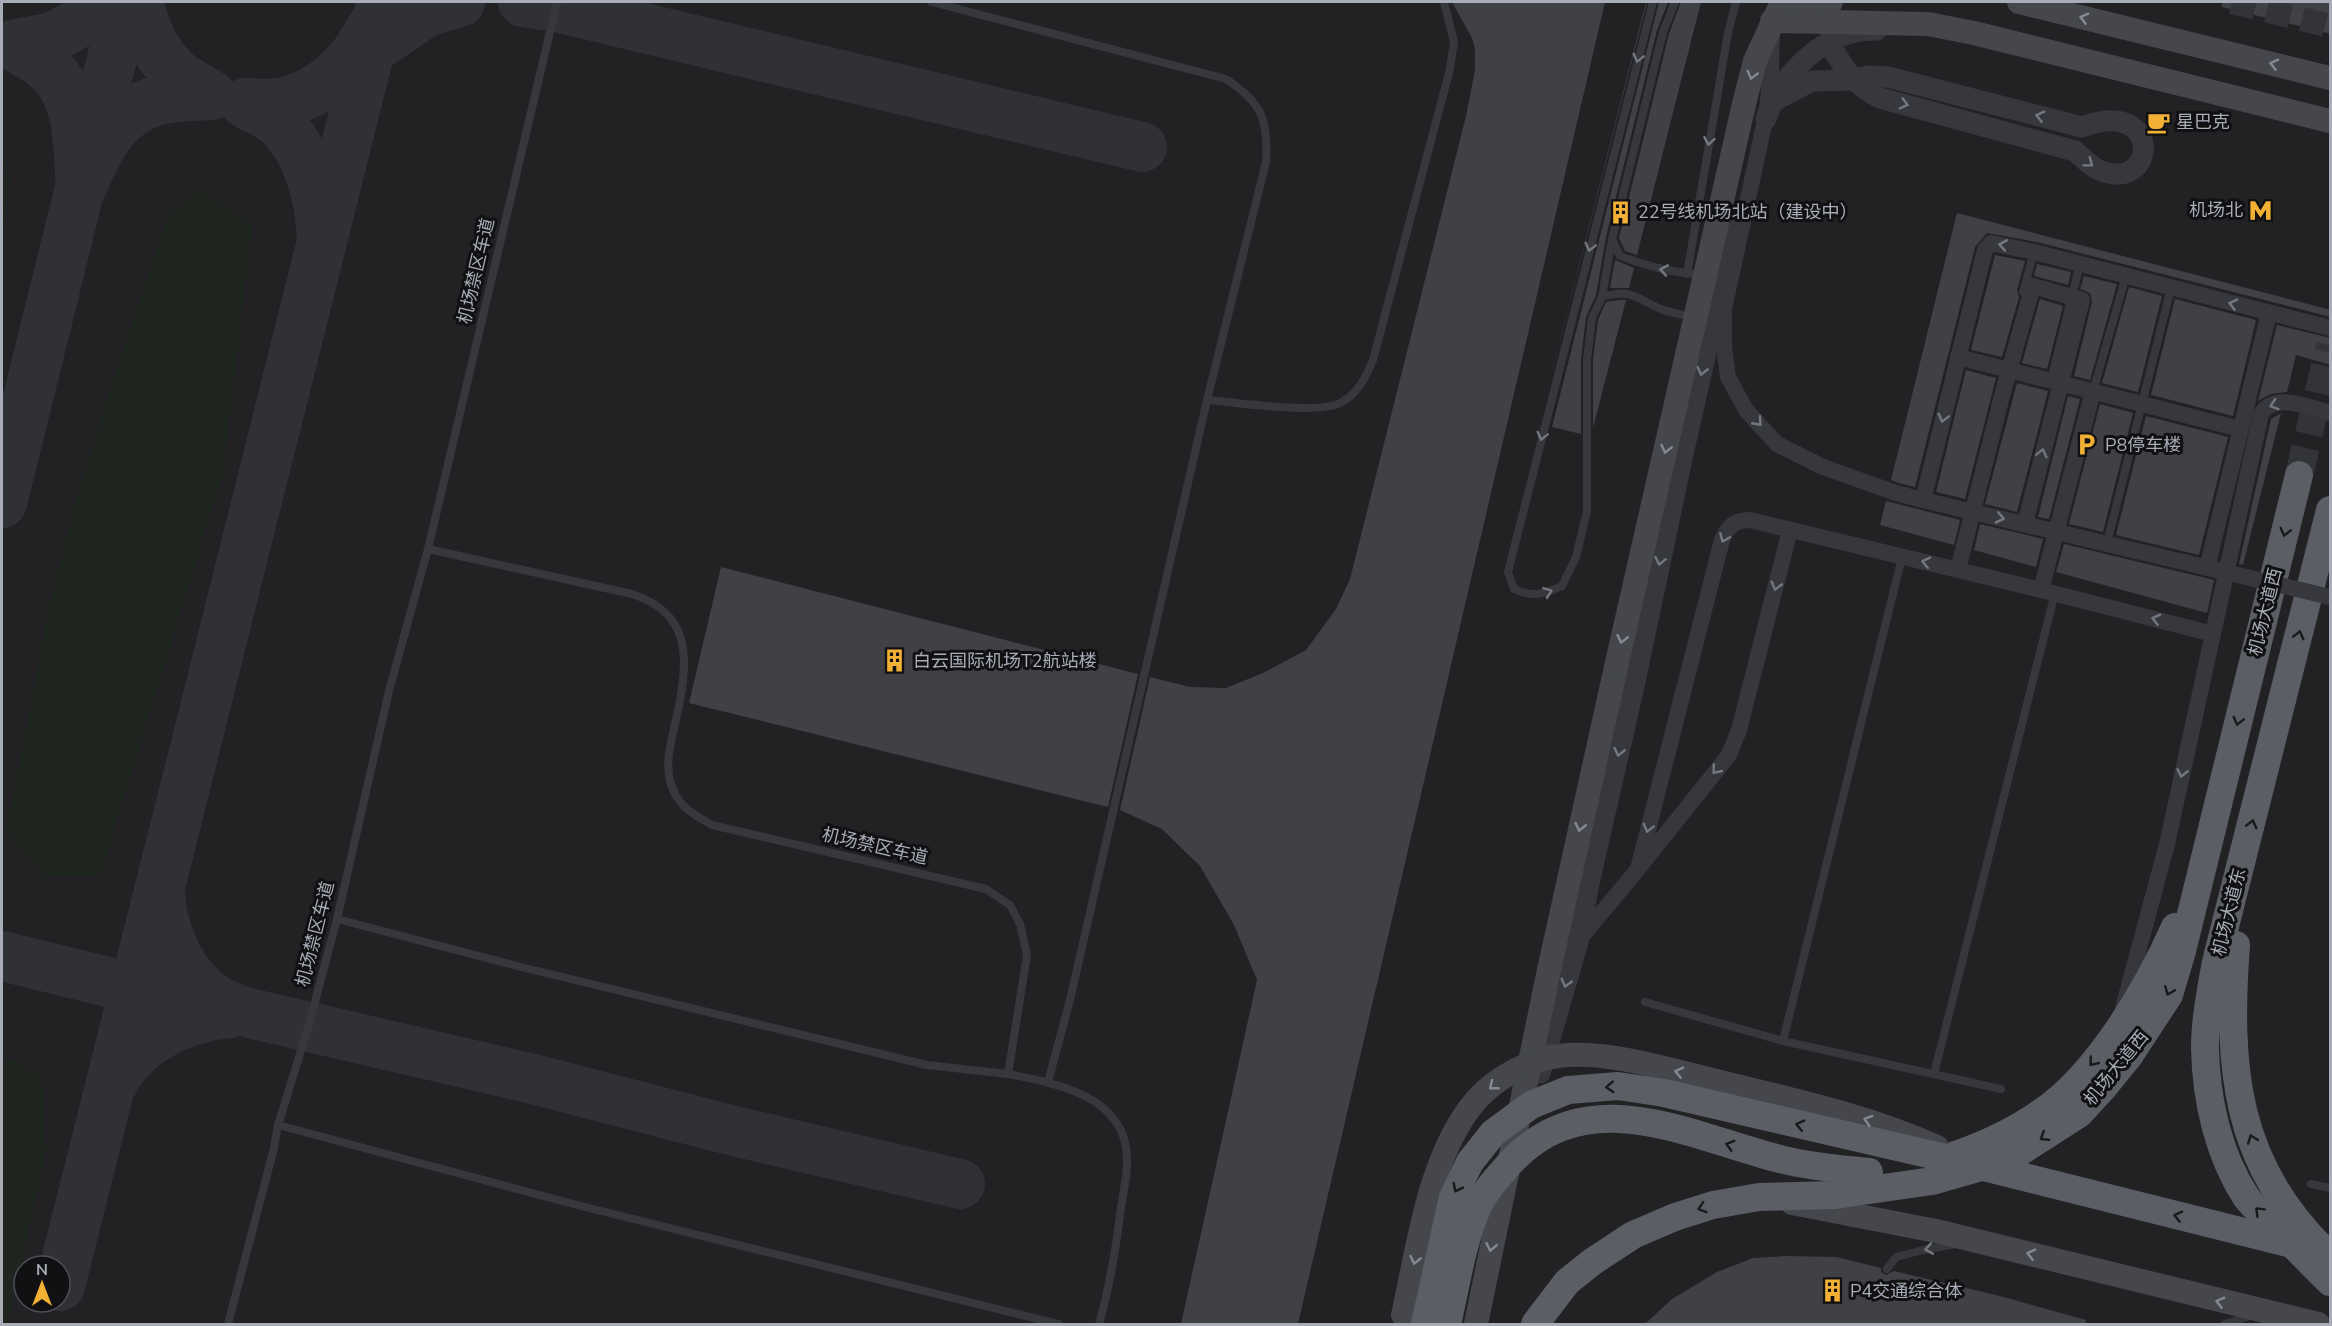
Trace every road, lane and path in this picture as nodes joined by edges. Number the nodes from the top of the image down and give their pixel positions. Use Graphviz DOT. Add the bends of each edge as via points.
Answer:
graph roads {
  1 [pos="557,2"];
  2 [pos="932,2"];
  3 [pos="1444,2"];
  4 [pos="1653,2"];
  5 [pos="1676,2"];
  6 [pos="1736,2"];
  7 [pos="2019,2"];
  8 [pos="1836,6"];
  9 [pos="1777,11"];
  10 [pos="1863,30"];
  11 [pos="1828,42"];
  12 [pos="2331,78"];
  13 [pos="1852,80"];
  14 [pos="1771,102"];
  15 [pos="2331,121"];
  16 [pos="2331,131"];
  17 [pos="1612,239"];
  18 [pos="2034,252"];
  19 [pos="2080,264"];
  20 [pos="1722,273"];
  21 [pos="1687,274"];
  22 [pos="2126,276"];
  23 [pos="2171,288"];
  24 [pos="1602,297"];
  25 [pos="2269,313"];
  26 [pos="1713,322"];
  27 [pos="2331,328"];
  28 [pos="1958,357"];
  29 [pos="2003,368"];
  30 [pos="2050,380"];
  31 [pos="2093,391"];
  32 [pos="1207,400"];
  33 [pos="2142,403"];
  34 [pos="2331,413"];
  35 [pos="2240,429"];
  36 [pos="2298,475"];
  37 [pos="1923,500"];
  38 [pos="2331,510"];
  39 [pos="1969,511"];
  40 [pos="2025,524"];
  41 [pos="1790,530"];
  42 [pos="2107,543"];
  43 [pos="428,549"];
  44 [pos="1902,556"];
  45 [pos="2207,568"];
  46 [pos="1958,570"];
  47 [pos="2048,591"];
  48 [pos="2331,597"];
  49 [pos="2212,634"];
  50 [pos="2203,864"];
  51 [pos="2241,867"];
  52 [pos="1638,869"];
  53 [pos="337,919"];
  54 [pos="1578,942"];
  55 [pos="1645,1002"];
  56 [pos="2117,1029"];
  57 [pos="1784,1041"];
  58 [pos="1008,1074"];
  59 [pos="1934,1074"];
  60 [pos="1048,1082"];
  61 [pos="2001,1089"];
  62 [pos="278,1125"];
  63 [pos="1980,1166"];
  64 [pos="2311,1184"];
  65 [pos="2331,1188"];
  66 [pos="1503,1190"];
  67 [pos="1759,1197"];
  68 [pos="1978,1241"];
  69 [pos="2296,1245"];
  70 [pos="2331,1250"];
  71 [pos="2331,1256"];
  72 [pos="1887,1269"];
  73 [pos="2331,1282"];
  74 [pos="2261,1312"];
  75 [pos="1409,1321"];
  76 [pos="228,1324"];
  77 [pos="1058,1324"];
  78 [pos="1099,1324"];
  79 [pos="1448,1324"];
  80 [pos="1476,1324"];
  81 [pos="1535,1324"];
  82 [pos="2225,1324"];
  83 [pos="2318,1324"];
  1 -- 43 [label="lane, 机场禁区车道"];
  2 -- 32 [label="lane" via="1226,79 1248,93 1261,112 1268,140 1266,162"];
  3 -- 32 [label="lane" via="1454,42 1450,69 1364,383 1340,403 1312,408"];
  4 -- 24 [label="lane, one-way" via="1508,572 1514,589 1526,595 1541,596 1562,586 1576,557 1587,511 1587,360 1592,318"];
  5 -- 17 [label="lane" via="1663,32"];
  6 -- 21 [label="lane, one-way"];
  12 -- 7 [label="main road, one-way, bridge"];
  8 -- 9 [label="main road"];
  8 -- 10 [label="lane"];
  9 -- 15 [label="main road, bridge" via="1928,24 1974,33"];
  9 -- 37 [label="street, one-way, bridge" via="1767,111 1724,309 1728,377 1746,410 1778,444 1823,467"];
  9 -- 66 [label="main road, one-way, bridge" via="1755,61 1744,104"];
  10 -- 11 [label="street"];
  10 -- 16 [label="street" via="1912,32 1974,43"];
  11 -- 13 [label="street"];
  11 -- 14 [label="street" via="1797,66"];
  13 -- 13 [label="street, one-way" via="1880,98 2075,151 2100,171 2128,172 2140,164 2144,150 2142,136 2130,125 2114,119 2082,127 1888,77"];
  13 -- 14 [label="street" via="1812,81"];
  14 -- 20 [label="street" via="1747,174"];
  21 -- 17 [label="lane, one-way" via="1620,256"];
  17 -- 24 [label="lane"];
  18 -- 19 [label="street, bridge"];
  18 -- 28 [label="street, one-way, bridge" via="1999,243 1988,246"];
  18 -- 29 [label="lane"];
  19 -- 22 [label="street, bridge"];
  19 -- 30 [label="lane, bridge"];
  20 -- 21 [label="lane"];
  20 -- 26 [label="street"];
  22 -- 23 [label="street, bridge"];
  22 -- 31 [label="lane"];
  25 -- 23 [label="street, one-way, bridge"];
  23 -- 33 [label="lane"];
  24 -- 26 [label="lane" via="1619,292 1661,309"];
  25 -- 27 [label="street, bridge"];
  25 -- 35 [label="street"];
  26 -- 54 [label="street, one-way"];
  28 -- 29 [label="street, bridge"];
  28 -- 37 [label="street, one-way, bridge"];
  29 -- 30 [label="street, bridge"];
  29 -- 39 [label="lane"];
  30 -- 31 [label="street, bridge"];
  31 -- 33 [label="street, bridge"];
  31 -- 47 [label="street"];
  32 -- 60 [label="lane"];
  33 -- 35 [label="street, bridge"];
  33 -- 42 [label="lane"];
  34 -- 49 [label="street, one-way" via="2283,401 2273,403 2261,414"];
  35 -- 45 [label="street"];
  36 -- 50 [label="highway, 机场大道西, one-way"];
  37 -- 39 [label="street, bridge"];
  51 -- 38 [label="highway, 机场大道东, one-way"];
  39 -- 40 [label="street, one-way, bridge"];
  40 -- 42 [label="street, bridge"];
  40 -- 46 [label="street, one-way" via="2082,300 2033,286"];
  41 -- 44 [label="street"];
  41 -- 52 [label="street, one-way" via="1739,730 1728,755"];
  41 -- 52 [label="street, one-way" via="1741,520 1727,529 1722,540"];
  42 -- 45 [label="street, bridge"];
  43 -- 53 [label="lane, 机场禁区车道" via="389,691"];
  43 -- 58 [label="lane, 机场禁区车道" via="632,594 650,600 671,618 681,641 684,671 670,740 668,777 682,805 712,825 986,889 1010,905 1020,924 1027,955"];
  46 -- 44 [label="street, one-way"];
  44 -- 57 [label="lane"];
  45 -- 48 [label="street, bridge"];
  46 -- 47 [label="street"];
  49 -- 47 [label="street, one-way"];
  47 -- 59 [label="lane"];
  49 -- 56 [label="street, one-way" via="2167,844"];
  50 -- 56 [label="highway" via="2165,951"];
  50 -- 67 [label="highway, 机场大道西, one-way" via="2169,995 2129,1056 2079,1114 2009,1159 1932,1181 1835,1195"];
  71 -- 51 [label="highway, one-way" via="2310,1237 2274,1187 2242,1114 2232,1033"];
  73 -- 51 [label="highway, 机场大道东, one-way" via="2247,1198 2230,1168 2215,1124 2207,1086 2208,1009"];
  52 -- 54 [label="street"];
  53 -- 58 [label="lane" via="521,968 927,1065"];
  53 -- 62 [label="lane, 机场禁区车道"];
  54 -- 66 [label="street, one-way"];
  55 -- 57 [label="lane"];
  56 -- 79 [label="highway, one-way, bridge" via="2077,1083 2044,1111 2005,1135 1943,1160 1869,1172 1825,1168 1644,1121 1615,1118 1580,1121 1550,1131 1524,1149 1494,1181 1479,1205"];
  57 -- 59 [label="lane"];
  58 -- 60 [label="lane"];
  59 -- 61 [label="lane"];
  60 -- 78 [label="lane" via="1100,1104 1120,1128 1125,1142 1127,1165 1112,1278"];
  62 -- 76 [label="lane, 机场禁区车道"];
  62 -- 77 [label="lane" via="577,1205"];
  69 -- 63 [label="highway, one-way, bridge"];
  63 -- 75 [label="highway, one-way, bridge" via="1664,1093 1618,1086 1568,1090 1532,1105 1500,1127 1470,1162 1453,1197"];
  63 -- 75 [label="main road, one-way, bridge" via="1887,1126 1820,1107 1611,1057 1547,1058 1512,1072 1488,1088 1449,1140 1430,1196"];
  64 -- 65 [label="lane"];
  66 -- 80 [label="main road, one-way"];
  67 -- 68 [label="main road"];
  67 -- 81 [label="highway, 机场大道西, one-way" via="1713,1205 1633,1235 1567,1282"];
  68 -- 72 [label="lane, one-way" via="1896,1257"];
  74 -- 68 [label="main road, one-way"];
  69 -- 70 [label="main road, bridge"];
  69 -- 71 [label="highway, bridge"];
  74 -- 82 [label="lane"];
  74 -- 83 [label="main road"];
}
